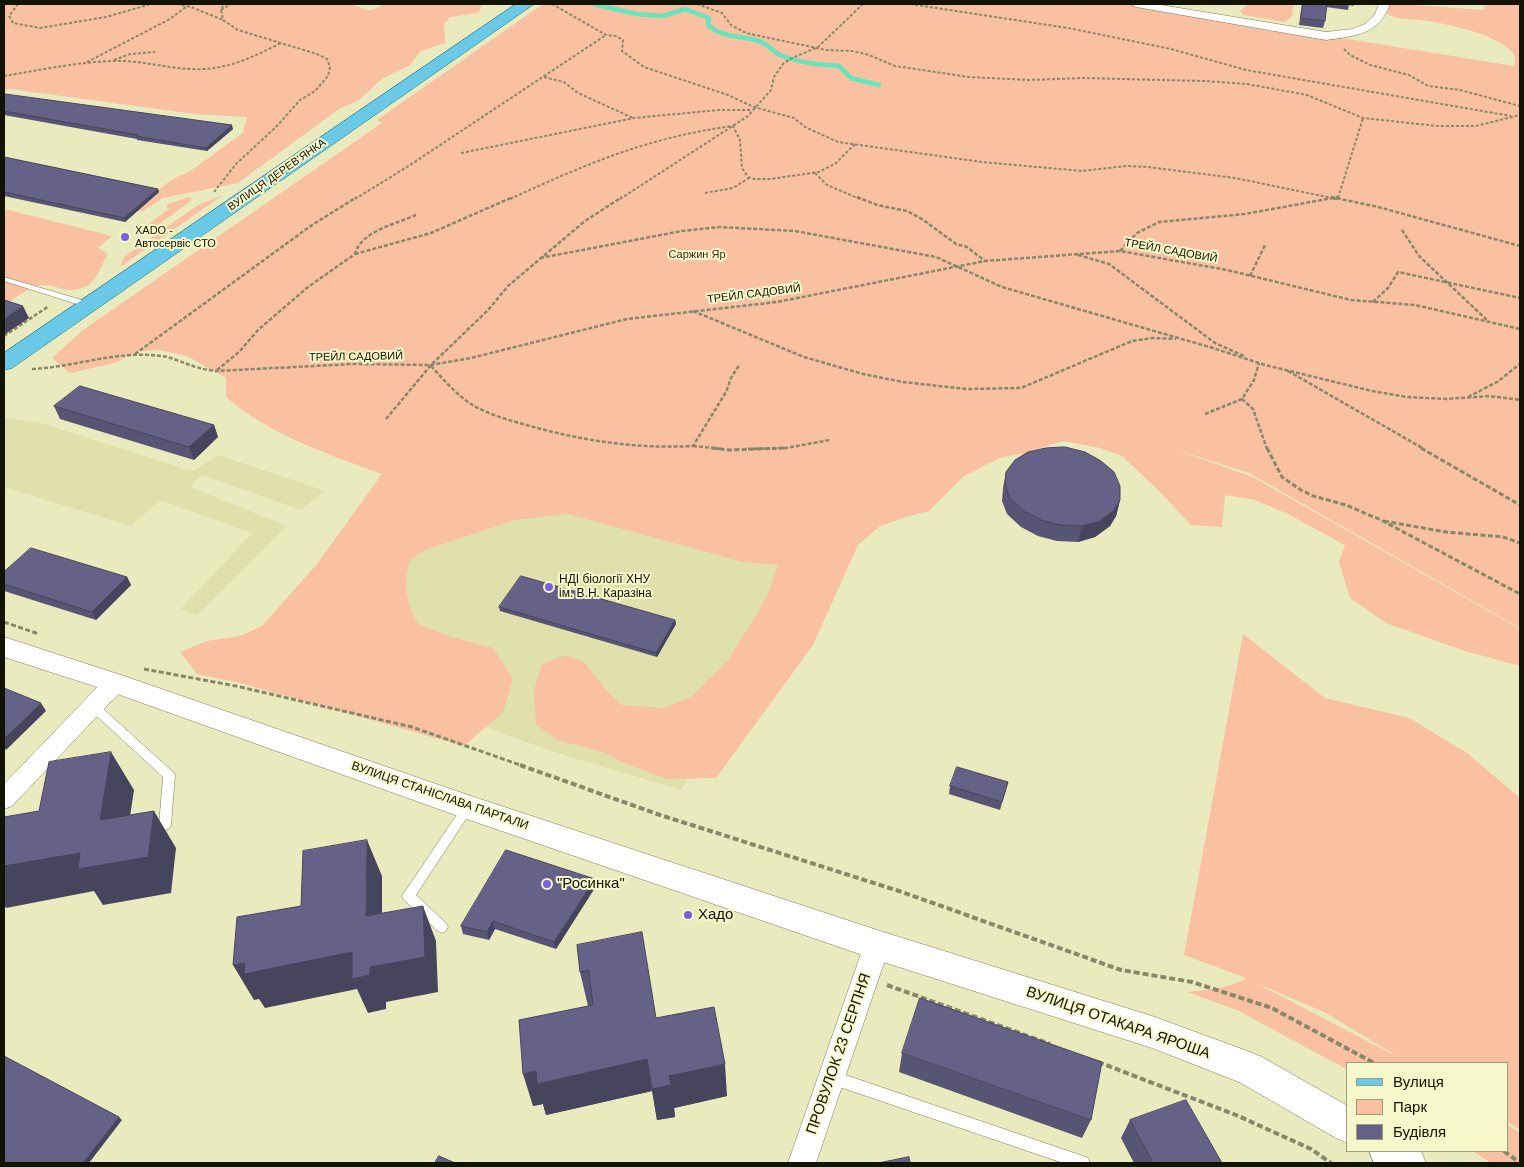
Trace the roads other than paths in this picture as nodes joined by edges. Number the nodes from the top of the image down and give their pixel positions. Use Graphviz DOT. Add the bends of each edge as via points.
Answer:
graph roads {
  1 [pos="526,4"];
  2 [pos="1136,4"];
  3 [pos="1384,4"];
  4 [pos="4,279"];
  5 [pos="89,305"];
  6 [pos="4,364"];
  7 [pos="4,647"];
  8 [pos="126,675"];
  9 [pos="93,706"];
  10 [pos="4,799"];
  11 [pos="468,806"];
  12 [pos="165,825"];
  13 [pos="442,927"];
  14 [pos="877,945"];
  15 [pos="831,1077"];
  16 [pos="1346,1125"];
  17 [pos="1389,1152"];
  18 [pos="802,1163"];
  19 [pos="1083,1163"];
  20 [pos="1408,1163"];
  1 -- 5 [label="main road, ВУЛИЦЯ ДЕРЕВ’ЯНКА"];
  2 -- 3 [label="street" via="1326,36 1372,25 1382,15"];
  4 -- 5 [label="lane"];
  5 -- 6 [label="main road, ВУЛИЦЯ ДЕРЕВ’ЯНКА"];
  7 -- 8 [label="street, ВУЛИЦЯ СТАНІСЛАВА ПАРТАЛИ"];
  8 -- 9 [label="street"];
  8 -- 11 [label="street, ВУЛИЦЯ СТАНІСЛАВА ПАРТАЛИ"];
  9 -- 10 [label="street"];
  9 -- 12 [label="lane" via="168,776"];
  11 -- 13 [label="lane" via="408,896"];
  11 -- 14 [label="street, ВУЛИЦЯ СТАНІСЛАВА ПАРТАЛИ"];
  14 -- 15 [label="street, ПРОВУЛОК 23 СЕРПНЯ"];
  14 -- 16 [label="street, ВУЛИЦЯ ОТАКАРА ЯРОША" via="1152,1032 1250,1069"];
  15 -- 18 [label="street, ПРОВУЛОК 23 СЕРПНЯ"];
  15 -- 19 [label="lane"];
  17 -- 20 [label="street"];
}
